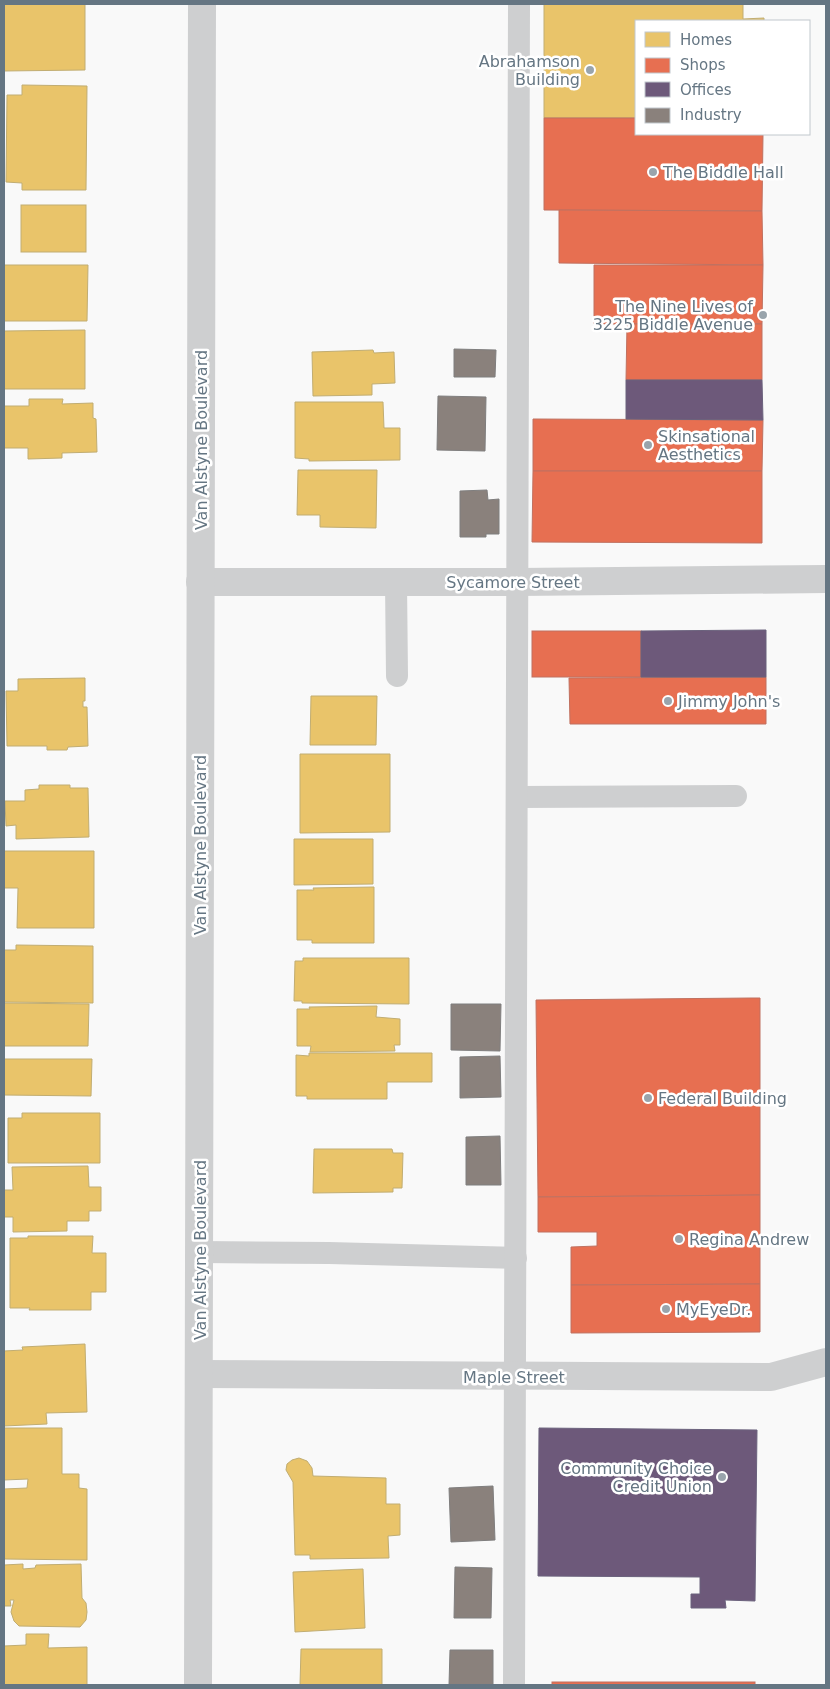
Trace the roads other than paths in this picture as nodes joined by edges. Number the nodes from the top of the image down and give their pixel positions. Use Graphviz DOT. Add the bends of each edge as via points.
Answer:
graph roads {
  1 [pos="202,4"];
  2 [pos="520,4"];
  3 [pos="826,579"];
  4 [pos="200,582"];
  5 [pos="396,582"];
  6 [pos="519,582"];
  7 [pos="396,676"];
  8 [pos="736,796"];
  9 [pos="518,797"];
  10 [pos="200,1252"];
  11 [pos="516,1258"];
  12 [pos="826,1362"];
  13 [pos="200,1374"];
  14 [pos="516,1377"];
  15 [pos="198,1685"];
  16 [pos="514,1685"];
  1 -- 4 [label="street, Van Alstyne Boulevard"];
  2 -- 6 [label="lane"];
  3 -- 6 [label="street, Sycamore Street"];
  4 -- 5 [label="street, Sycamore Street"];
  4 -- 10 [label="street, Van Alstyne Boulevard"];
  5 -- 6 [label="street, Sycamore Street"];
  5 -- 7 [label="lane"];
  6 -- 9 [label="lane"];
  8 -- 9 [label="lane"];
  9 -- 11 [label="lane"];
  10 -- 11 [label="lane"];
  10 -- 13 [label="street, Van Alstyne Boulevard"];
  11 -- 14 [label="lane"];
  12 -- 14 [label="street, Maple Street" via="771,1377"];
  13 -- 14 [label="street, Maple Street"];
  13 -- 15 [label="street, Van Alstyne Boulevard"];
  14 -- 16 [label="lane"];
}
